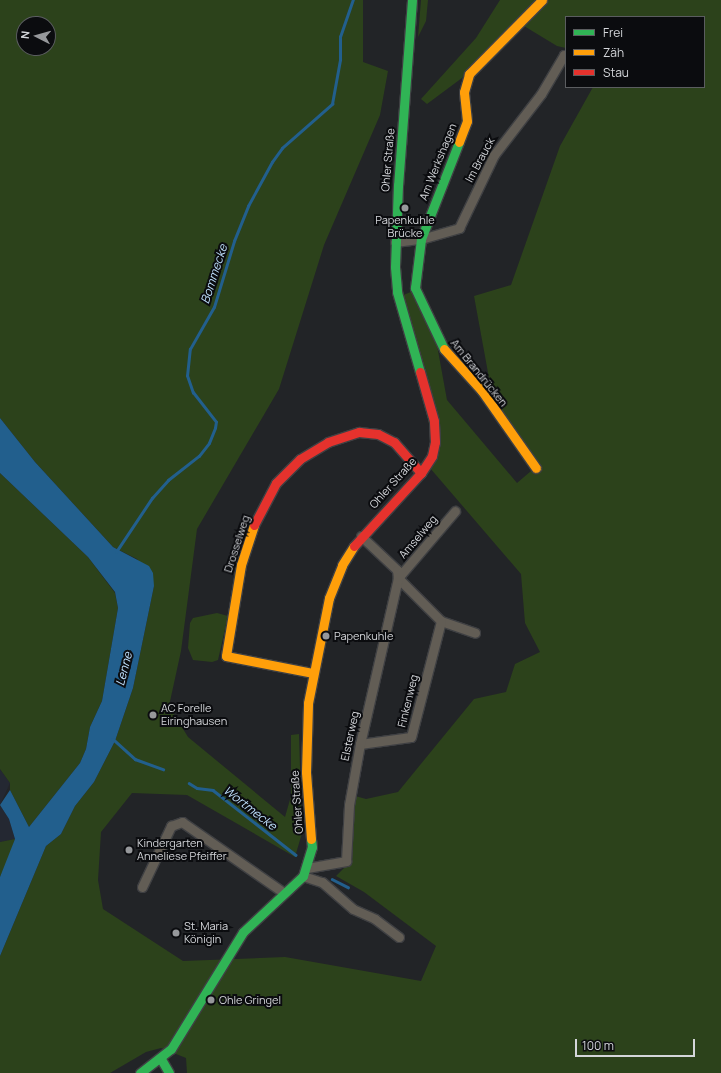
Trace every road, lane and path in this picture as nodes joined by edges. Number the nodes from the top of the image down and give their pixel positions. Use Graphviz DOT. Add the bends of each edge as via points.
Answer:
graph roads {
  1 [pos="412,0"];
  2 [pos="542,0"];
  3 [pos="565,55"];
  4 [pos="421,240"];
  5 [pos="394,242"];
  6 [pos="536,468"];
  7 [pos="421,473"];
  8 [pos="455,511"];
  9 [pos="361,536"];
  10 [pos="398,578"];
  11 [pos="440,621"];
  12 [pos="475,633"];
  13 [pos="313,673"];
  14 [pos="360,744"];
  15 [pos="305,872"];
  16 [pos="142,887"];
  17 [pos="284,893"];
  18 [pos="399,937"];
  19 [pos="161,1059"];
  20 [pos="140,1073"];
  21 [pos="169,1073"];
  1 -- 5 [label="street, Ohler Straße"];
  2 -- 4 [label="street, Am Werkshagen" via="469,74 464,92 467,121"];
  3 -- 4 [label="street, Im Brauck" via="541,94 494,155 459,228"];
  4 -- 5 [label="street, Im Brauck"];
  4 -- 6 [label="street, Am Brandrücken" via="415,288 440,344 482,391"];
  5 -- 7 [label="street, Ohler Straße" via="397,292 434,421 434,449"];
  7 -- 9 [label="street, Ohler Straße"];
  7 -- 13 [label="street, Drosselweg" via="394,442 378,434 360,432 328,442 300,459 276,483 256,519 241,565 226,656"];
  8 -- 10 [label="street, Amselweg"];
  9 -- 10 [label="street, Amselweg" via="397,570"];
  9 -- 13 [label="street, Ohler Straße" via="342,565 329,598"];
  10 -- 11 [label="street, Amselweg"];
  10 -- 14 [label="street, Elsterweg"];
  11 -- 12 [label="street, Amselweg"];
  11 -- 14 [label="street, Finkenweg" via="411,737"];
  13 -- 15 [label="street, Ohler Straße" via="306,738 312,847"];
  14 -- 15 [label="street, Elsterweg" via="349,805 346,861"];
  15 -- 17 [label="street"];
  15 -- 18 [label="street" via="322,882 353,909 375,919"];
  16 -- 17 [label="street" via="171,826 182,822"];
  17 -- 19 [label="street" via="243,932 173,1045"];
  19 -- 20 [label="street"];
  19 -- 21 [label="street"];
}
